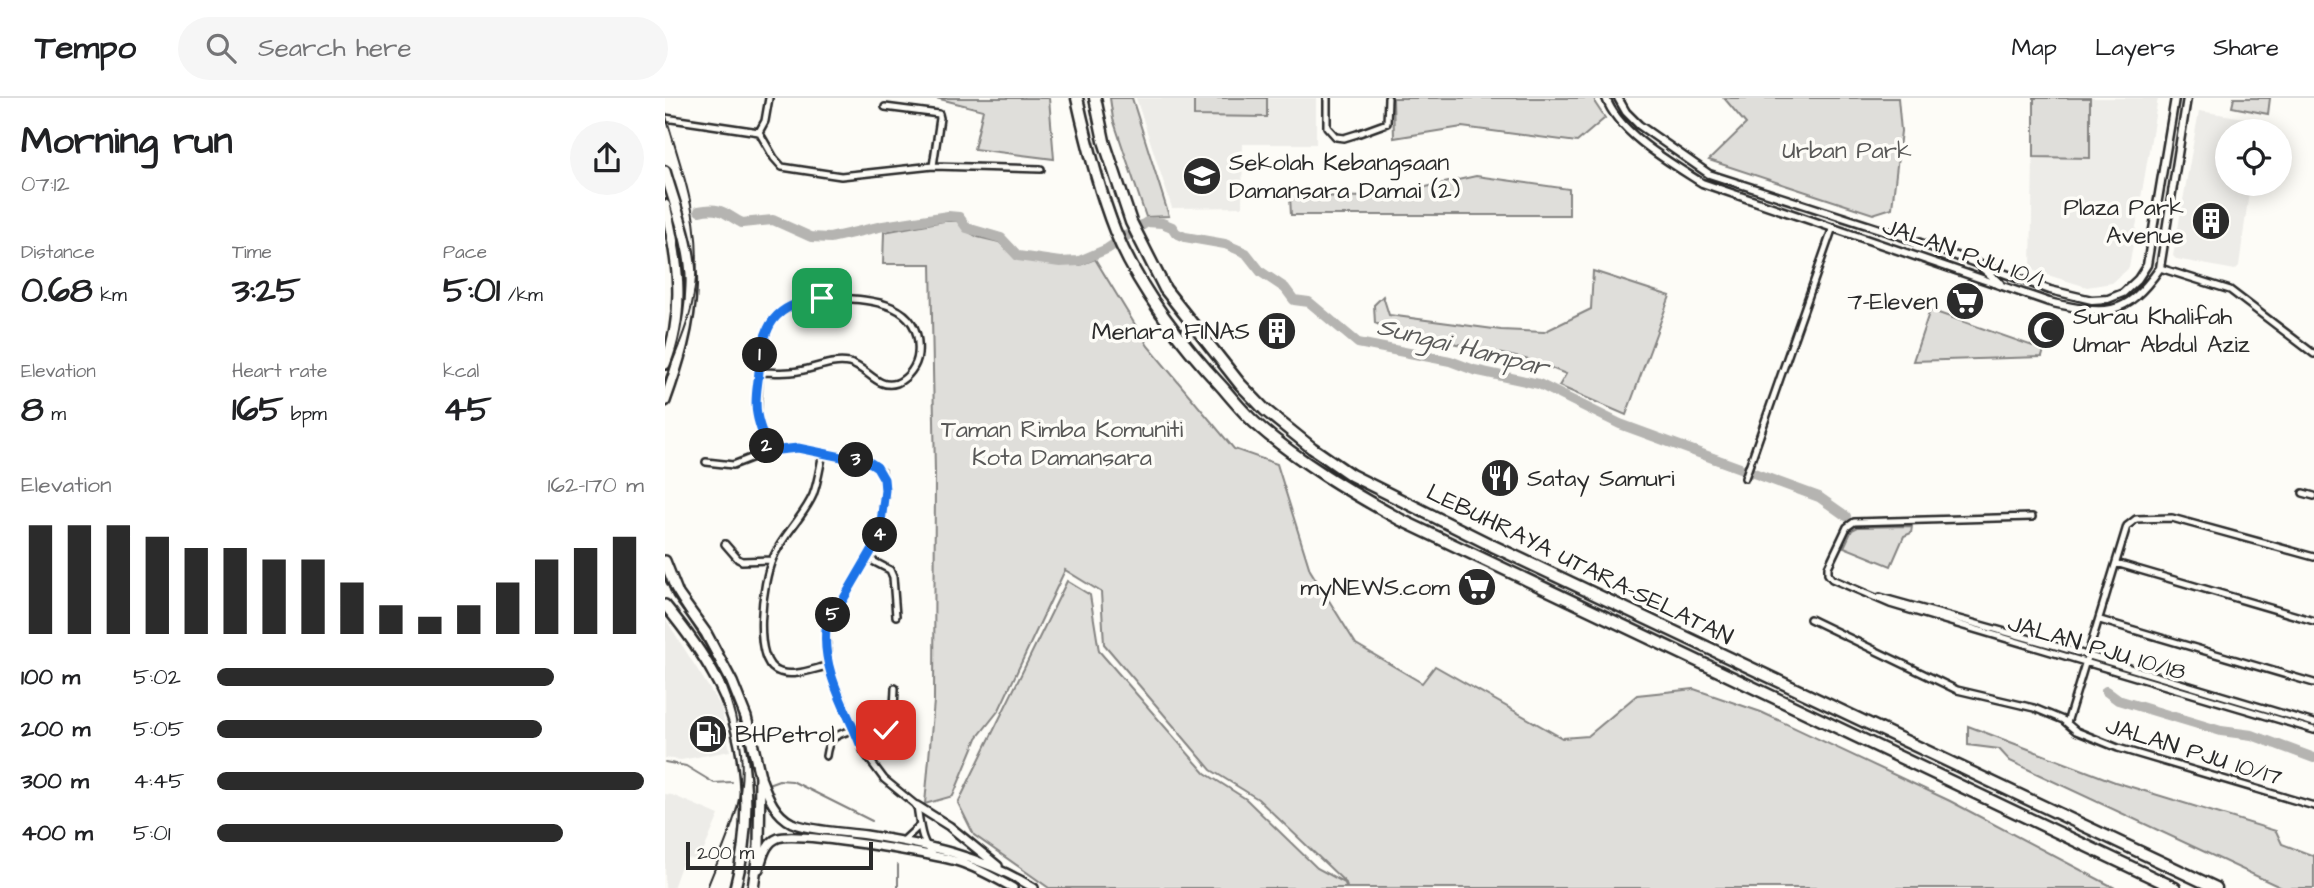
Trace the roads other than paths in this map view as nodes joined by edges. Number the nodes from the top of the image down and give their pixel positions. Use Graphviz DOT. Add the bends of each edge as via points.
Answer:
graph roads {
  1 [pos="769,98"];
  2 [pos="1077,98"];
  3 [pos="1095,98"];
  4 [pos="1327,98"];
  5 [pos="1388,98"];
  6 [pos="1606,98"];
  7 [pos="1618,98"];
  8 [pos="2175,98"];
  9 [pos="2187,98"];
  10 [pos="885,107"];
  11 [pos="665,118"];
  12 [pos="759,132"];
  13 [pos="933,166"];
  14 [pos="1041,169"];
  15 [pos="665,172"];
  16 [pos="1790,200"];
  17 [pos="1757,201"];
  18 [pos="665,205"];
  19 [pos="1833,227"];
  20 [pos="1976,263"];
  21 [pos="2160,268"];
  22 [pos="2005,286"];
  23 [pos="2314,354"];
  24 [pos="665,364"];
  25 [pos="759,372"];
  26 [pos="665,401"];
  27 [pos="769,451"];
  28 [pos="823,453"];
  29 [pos="706,462"];
  30 [pos="1745,478"];
  31 [pos="2303,493"];
  32 [pos="2314,496"];
  33 [pos="2032,517"];
  34 [pos="725,544"];
  35 [pos="2314,557"];
  36 [pos="867,558"];
  37 [pos="772,560"];
  38 [pos="665,561"];
  39 [pos="2116,563"];
  40 [pos="665,605"];
  41 [pos="896,615"];
  42 [pos="1810,619"];
  43 [pos="2099,620"];
  44 [pos="2314,621"];
  45 [pos="2088,659"];
  46 [pos="827,666"];
  47 [pos="2314,683"];
  48 [pos="895,688"];
  49 [pos="2067,723"];
  50 [pos="2314,723"];
  51 [pos="854,729"];
  52 [pos="2314,730"];
  53 [pos="860,744"];
  54 [pos="826,756"];
  55 [pos="760,776"];
  56 [pos="917,806"];
  57 [pos="2314,806"];
  58 [pos="919,826"];
  59 [pos="903,841"];
  60 [pos="925,845"];
  61 [pos="935,856"];
  62 [pos="1005,872"];
  63 [pos="754,886"];
  64 [pos="735,888"];
  65 [pos="1013,888"];
  66 [pos="1034,888"];
  67 [pos="2175,888"];
  68 [pos="2216,888"];
  1 -- 12 [label="street"];
  2 -- 67 [label="highway, LEBUHRAYA UTARA–SELATAN" via="1115,231 1151,297 1185,348 1246,414 1303,460 1351,493 1443,540"];
  3 -- 68 [label="highway, LEBUHRAYA UTARA–SELATAN" via="1131,222 1165,289 1265,410 1352,475 1735,662"];
  4 -- 5 [label="street" via="1327,127 1336,137 1344,138 1385,124"];
  6 -- 17 [label="street, JALAN PJU 10/1" via="1616,117 1659,156 1702,183"];
  7 -- 16 [label="street, JALAN PJU 10/1" via="1639,125 1709,174"];
  8 -- 20 [label="street, JALAN PJU 10/1" via="2147,265 2123,293 2092,300"];
  9 -- 21 [label="street"];
  10 -- 13 [label="street" via="939,114"];
  11 -- 12 [label="street"];
  12 -- 13 [label="street" via="782,167 841,176"];
  13 -- 14 [label="street"];
  15 -- 26 [label="highway" via="683,234 691,285 687,326"];
  16 -- 17 [label="street"];
  16 -- 20 [label="street, JALAN PJU 10/1"];
  17 -- 19 [label="street, JALAN PJU 10/1"];
  18 -- 24 [label="highway" via="673,237 679,310"];
  19 -- 22 [label="street, JALAN PJU 10/1"];
  19 -- 30 [label="street"];
  20 -- 22 [label="street"];
  21 -- 22 [label="street, JALAN PJU 10/1" via="2131,301 2092,312"];
  21 -- 23 [label="street" via="2230,290"];
  25 -- 25 [label="street" via="792,372 847,362 879,382 895,383 904,379 917,359 917,334 913,323 893,307 857,299 806,300 793,304 770,324 761,346"];
  25 -- 27 [label="street" via="757,416"];
  27 -- 28 [label="street" via="798,448"];
  27 -- 29 [label="street" via="733,465"];
  28 -- 36 [label="street" via="871,463 882,472 881,531"];
  28 -- 37 [label="street" via="814,493"];
  31 -- 32 [label="street"];
  33 -- 45 [label="street, JALAN PJU 10/18" via="1854,522 1847,527 1828,574 1871,596"];
  34 -- 37 [label="street" via="742,561"];
  35 -- 39 [label="street" via="2172,518 2136,519 2127,526"];
  36 -- 41 [label="street" via="885,566 893,577"];
  36 -- 46 [label="street" via="826,629"];
  37 -- 46 [label="street" via="761,641 766,659 772,669 782,673"];
  38 -- 55 [label="highway" via="678,594 732,681"];
  39 -- 43 [label="street"];
  39 -- 44 [label="street"];
  40 -- 64 [label="highway" via="710,667 733,715 746,774 742,860"];
  42 -- 49 [label="street, JALAN PJU 10/17" via="1957,690 2034,708"];
  43 -- 45 [label="street"];
  43 -- 47 [label="street"];
  45 -- 49 [label="street"];
  45 -- 50 [label="street, JALAN PJU 10/18"];
  45 -- 52 [label="street, JALAN PJU 10/18"];
  46 -- 51 [label="street"];
  48 -- 53 [label="street" via="891,722 879,735"];
  49 -- 57 [label="street, JALAN PJU 10/17" via="2118,748"];
  51 -- 53 [label="street"];
  51 -- 54 [label="street" via="832,737"];
  53 -- 56 [label="street" via="884,779"];
  55 -- 59 [label="main road" via="775,809 793,823"];
  55 -- 63 [label="highway"];
  56 -- 58 [label="street"];
  56 -- 62 [label="main road"];
  58 -- 59 [label="street"];
  58 -- 60 [label="street"];
  59 -- 60 [label="main road"];
  60 -- 61 [label="street"];
  60 -- 62 [label="main road"];
  61 -- 63 [label="main road" via="818,839 778,838 765,851"];
  61 -- 65 [label="main road" via="986,872"];
  62 -- 66 [label="main road"];
}
